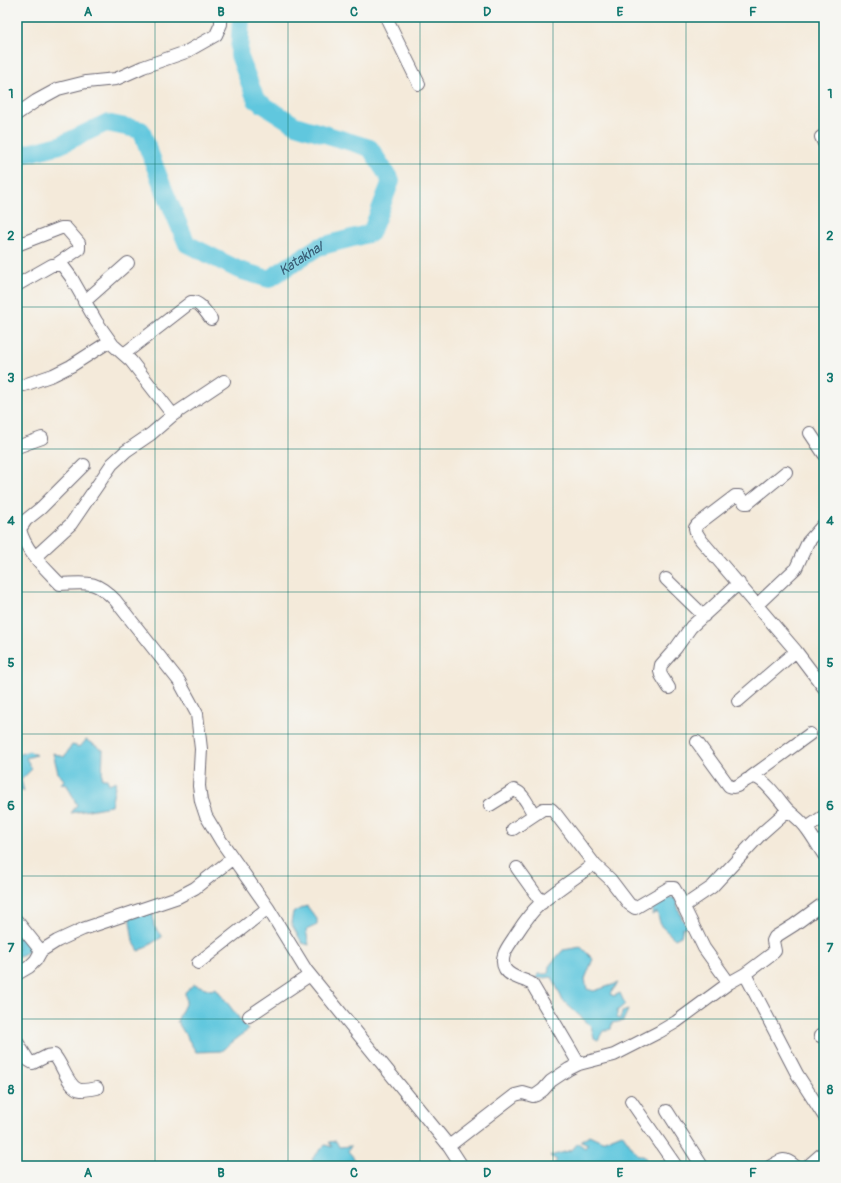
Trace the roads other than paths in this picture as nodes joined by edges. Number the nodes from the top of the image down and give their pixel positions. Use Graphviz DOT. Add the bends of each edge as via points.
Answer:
graph roads {
  1 [pos="221,17"];
  2 [pos="386,17"];
  3 [pos="419,84"];
  4 [pos="17,114"];
  5 [pos="17,244"];
  6 [pos="128,263"];
  7 [pos="57,264"];
  8 [pos="17,285"];
  9 [pos="84,302"];
  10 [pos="211,319"];
  11 [pos="110,341"];
  12 [pos="124,354"];
  13 [pos="224,381"];
  14 [pos="24,385"];
  15 [pos="173,415"];
  16 [pos="810,433"];
  17 [pos="42,438"];
  18 [pos="17,447"];
  19 [pos="824,454"];
  20 [pos="84,465"];
  21 [pos="786,472"];
  22 [pos="824,524"];
  23 [pos="18,527"];
  24 [pos="35,557"];
  25 [pos="666,579"];
  26 [pos="739,583"];
  27 [pos="757,605"];
  28 [pos="704,616"];
  29 [pos="796,651"];
  30 [pos="669,688"];
  31 [pos="824,688"];
  32 [pos="738,701"];
  33 [pos="810,734"];
  34 [pos="697,742"];
  35 [pos="751,777"];
  36 [pos="490,805"];
  37 [pos="788,810"];
  38 [pos="534,815"];
  39 [pos="824,816"];
  40 [pos="807,828"];
  41 [pos="513,829"];
  42 [pos="824,855"];
  43 [pos="233,858"];
  44 [pos="595,865"];
  45 [pos="517,868"];
  46 [pos="542,903"];
  47 [pos="824,903"];
  48 [pos="684,906"];
  49 [pos="268,908"];
  50 [pos="17,921"];
  51 [pos="41,952"];
  52 [pos="198,963"];
  53 [pos="17,974"];
  54 [pos="745,974"];
  55 [pos="310,975"];
  56 [pos="729,983"];
  57 [pos="249,1016"];
  58 [pos="17,1042"];
  59 [pos="579,1064"];
  60 [pos="97,1088"];
  61 [pos="631,1101"];
  62 [pos="667,1111"];
  63 [pos="824,1116"];
  64 [pos="449,1146"];
  65 [pos="824,1152"];
  66 [pos="462,1166"];
  67 [pos="676,1166"];
  68 [pos="702,1166"];
  69 [pos="770,1166"];
  70 [pos="795,1166"];
  71 [pos="808,1166"];
  1 -- 4 [label="street" via="216,35 186,52 116,79 86,82 58,89"];
  2 -- 3 [label="street"];
  5 -- 7 [label="street" via="66,228 80,246"];
  6 -- 9 [label="street"];
  7 -- 8 [label="street"];
  7 -- 9 [label="street" via="65,268"];
  9 -- 11 [label="street"];
  10 -- 12 [label="street" via="199,304 191,302"];
  11 -- 12 [label="street"];
  11 -- 14 [label="street" via="71,366"];
  12 -- 15 [label="street"];
  13 -- 15 [label="street"];
  15 -- 24 [label="street" via="112,464 71,524"];
  16 -- 19 [label="street"];
  17 -- 18 [label="street"];
  20 -- 23 [label="street"];
  21 -- 26 [label="street" via="748,503 735,496 695,528 701,540"];
  22 -- 27 [label="street" via="808,542 796,568"];
  23 -- 24 [label="street"];
  24 -- 43 [label="street" via="60,584 92,583 105,590 179,681 197,714 201,749 199,786 203,808 220,841"];
  25 -- 28 [label="street"];
  26 -- 27 [label="street"];
  26 -- 28 [label="street"];
  27 -- 29 [label="street"];
  28 -- 30 [label="street" via="686,632 661,665 661,674"];
  29 -- 31 [label="street"];
  29 -- 32 [label="street"];
  33 -- 35 [label="street"];
  34 -- 35 [label="street" via="729,786 737,787"];
  35 -- 37 [label="street" via="763,782"];
  36 -- 38 [label="street" via="514,790 523,797"];
  37 -- 40 [label="street"];
  37 -- 48 [label="street" via="762,833 712,887"];
  38 -- 41 [label="street"];
  38 -- 44 [label="street" via="543,809 555,812"];
  39 -- 40 [label="street"];
  40 -- 42 [label="street"];
  43 -- 49 [label="street"];
  43 -- 51 [label="street" via="195,888 82,929"];
  44 -- 46 [label="street"];
  44 -- 48 [label="street" via="610,879 632,907 635,908 669,888 674,888"];
  45 -- 46 [label="street"];
  46 -- 59 [label="street" via="505,950 502,962 506,971 532,984"];
  47 -- 54 [label="street" via="775,937 775,951"];
  48 -- 56 [label="street" via="704,948"];
  49 -- 52 [label="street"];
  49 -- 55 [label="street"];
  50 -- 51 [label="street"];
  51 -- 53 [label="street" via="29,967"];
  54 -- 56 [label="street"];
  54 -- 63 [label="street" via="797,1074"];
  55 -- 57 [label="street"];
  55 -- 64 [label="street"];
  56 -- 59 [label="street" via="659,1032 608,1058"];
  58 -- 60 [label="street" via="28,1060 33,1063 54,1055 75,1088"];
  59 -- 64 [label="street" via="558,1076 536,1095 515,1095"];
  61 -- 67 [label="street"];
  62 -- 68 [label="street"];
  64 -- 66 [label="street"];
  65 -- 71 [label="street"];
  69 -- 70 [label="street" via="782,1159"];
}
